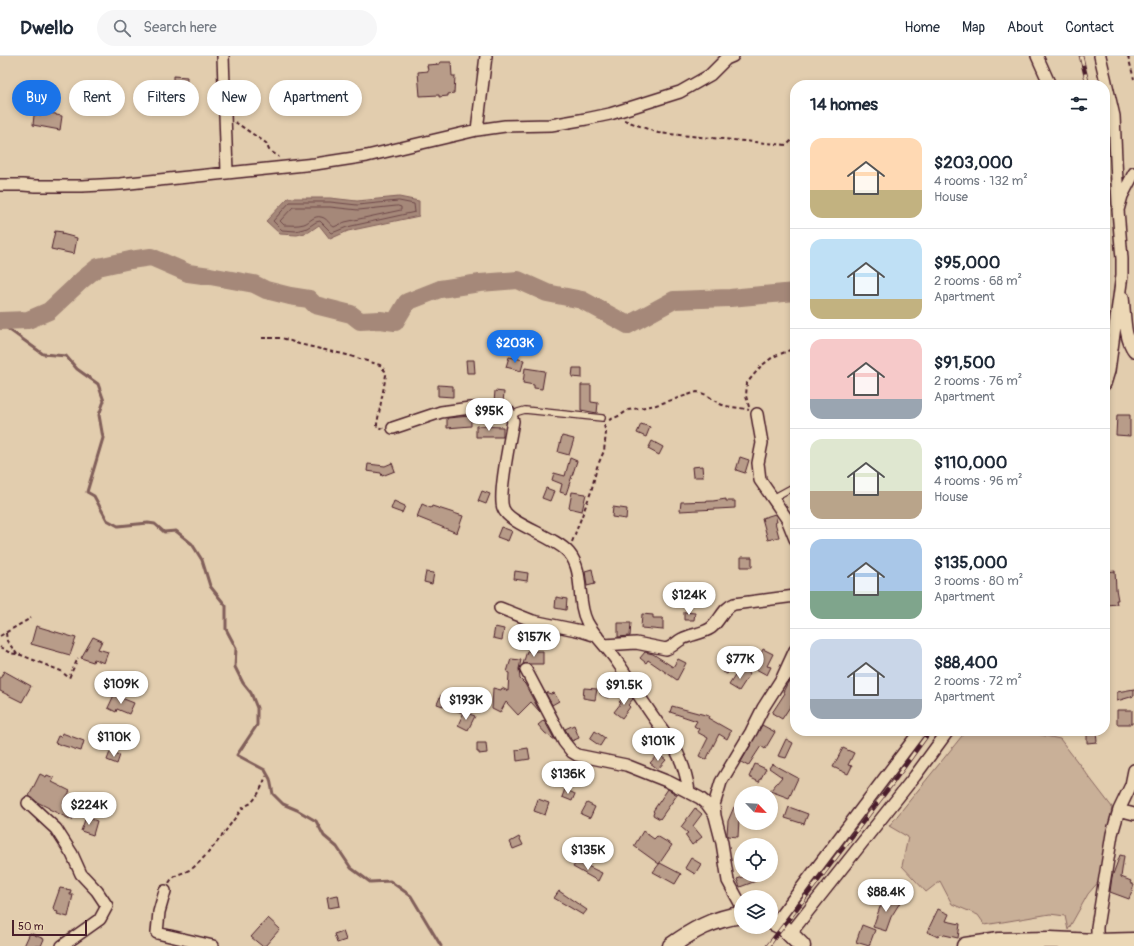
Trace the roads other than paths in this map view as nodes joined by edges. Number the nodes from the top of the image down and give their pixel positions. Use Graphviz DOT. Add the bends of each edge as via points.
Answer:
graph roads {
  1 [pos="223,56"];
  2 [pos="486,56"];
  3 [pos="1037,56"];
  4 [pos="1100,56"];
  5 [pos="728,57"];
  6 [pos="1048,80"];
  7 [pos="1106,80"];
  8 [pos="1110,99"];
  9 [pos="477,130"];
  10 [pos="227,172"];
  11 [pos="1134,173"];
  12 [pos="0,186"];
  13 [pos="1118,210"];
  14 [pos="1122,275"];
  15 [pos="1113,342"];
  16 [pos="1110,347"];
  17 [pos="1134,351"];
  18 [pos="1110,364"];
  19 [pos="754,412"];
  20 [pos="512,416"];
  21 [pos="602,418"];
  22 [pos="393,428"];
  23 [pos="790,489"];
  24 [pos="773,498"];
  25 [pos="790,526"];
  26 [pos="790,597"];
  27 [pos="500,608"];
  28 [pos="601,641"];
  29 [pos="790,661"];
  30 [pos="526,670"];
  31 [pos="790,672"];
  32 [pos="782,678"];
  33 [pos="916,736"];
  34 [pos="944,736"];
  35 [pos="1134,770"];
  36 [pos="688,791"];
  37 [pos="28,803"];
  38 [pos="1119,810"];
  39 [pos="1134,814"];
  40 [pos="715,816"];
  41 [pos="165,891"];
  42 [pos="734,892"];
  43 [pos="778,916"];
  44 [pos="734,917"];
  45 [pos="778,926"];
  46 [pos="790,934"];
  47 [pos="1134,941"];
  48 [pos="1049,943"];
  49 [pos="1105,943"];
  50 [pos="62,946"];
  51 [pos="213,946"];
  52 [pos="671,946"];
  53 [pos="802,946"];
  54 [pos="965,946"];
  1 -- 10 [label="street"];
  2 -- 9 [label="street"];
  3 -- 6 [label="street"];
  4 -- 7 [label="street"];
  5 -- 9 [label="street" via="710,75 680,92 610,114 551,125 505,126"];
  8 -- 13 [label="street" via="1114,116"];
  9 -- 10 [label="street" via="367,156"];
  10 -- 12 [label="street" via="120,184"];
  11 -- 13 [label="street"];
  13 -- 14 [label="street"];
  14 -- 15 [label="street"];
  14 -- 17 [label="street" via="1128,335"];
  15 -- 16 [label="street"];
  15 -- 18 [label="street"];
  19 -- 24 [label="street" via="762,442 758,463 759,476"];
  20 -- 21 [label="lane" via="525,410"];
  20 -- 22 [label="street" via="506,410 470,408 441,412"];
  20 -- 28 [label="street" via="502,488 503,509 514,520 570,553 577,570 584,616"];
  23 -- 24 [label="lane"];
  24 -- 25 [label="street"];
  26 -- 28 [label="street" via="729,605 716,624 682,639 666,650 636,643"];
  27 -- 28 [label="street" via="533,621 581,631"];
  28 -- 36 [label="street" via="619,663 678,751"];
  29 -- 32 [label="street"];
  30 -- 36 [label="street" via="564,742 572,752 626,765"];
  31 -- 32 [label="street"];
  32 -- 40 [label="street" via="721,782 714,805"];
  33 -- 43 [label="street"];
  34 -- 46 [label="street"];
  35 -- 38 [label="street" via="1131,785"];
  36 -- 40 [label="street" via="706,802"];
  37 -- 50 [label="street" via="56,829 81,874 107,906 100,919"];
  38 -- 39 [label="street"];
  38 -- 49 [label="street" via="1112,834 1098,928"];
  40 -- 42 [label="street" via="728,881"];
  41 -- 51 [label="street" via="157,933"];
  44 -- 52 [label="street" via="708,924 687,934"];
  45 -- 46 [label="street"];
  46 -- 53 [label="street"];
  47 -- 49 [label="street"];
  48 -- 49 [label="street"];
  48 -- 54 [label="street" via="999,941"];
}
